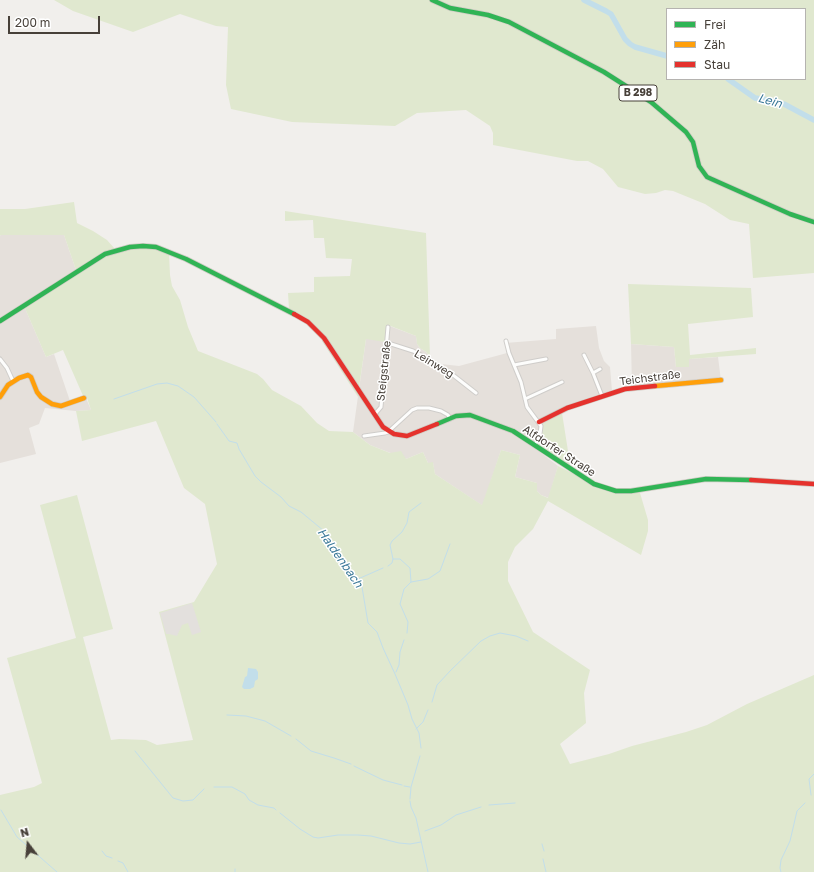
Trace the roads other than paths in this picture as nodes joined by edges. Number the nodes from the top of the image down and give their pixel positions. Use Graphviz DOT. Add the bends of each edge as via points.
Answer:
graph roads {
  1 [pos="432,0"];
  2 [pos="814,222"];
  3 [pos="0,320"];
  4 [pos="388,327"];
  5 [pos="506,341"];
  6 [pos="388,343"];
  7 [pos="584,355"];
  8 [pos="546,359"];
  9 [pos="0,360"];
  10 [pos="514,365"];
  11 [pos="600,369"];
  12 [pos="593,373"];
  13 [pos="721,380"];
  14 [pos="13,381"];
  15 [pos="562,382"];
  16 [pos="476,393"];
  17 [pos="602,396"];
  18 [pos="0,397"];
  19 [pos="84,398"];
  20 [pos="525,398"];
  21 [pos="375,414"];
  22 [pos="450,419"];
  23 [pos="539,422"];
  24 [pos="388,432"];
  25 [pos="364,436"];
  26 [pos="534,445"];
  27 [pos="814,484"];
  1 -- 2 [label="main road, B 298" via="450,8 509,22 604,72 651,102 686,132 693,142 699,166 707,177"];
  3 -- 21 [label="main road" via="105,254 123,248 149,246 174,253 308,322 324,338"];
  4 -- 6 [label="street, Steigstraße"];
  5 -- 10 [label="street"];
  6 -- 16 [label="street, Leinweg" via="421,355"];
  6 -- 21 [label="street, Steigstraße" via="381,407"];
  7 -- 12 [label="street"];
  8 -- 10 [label="street"];
  9 -- 14 [label="street"];
  10 -- 20 [label="street"];
  11 -- 12 [label="street"];
  12 -- 17 [label="street"];
  13 -- 17 [label="main road, Teichstraße" via="634,388"];
  14 -- 18 [label="main road"];
  14 -- 19 [label="main road" via="26,375 30,376 41,397 55,406"];
  15 -- 20 [label="street"];
  17 -- 23 [label="main road, Teichstraße" via="567,408"];
  20 -- 23 [label="street" via="527,407"];
  21 -- 24 [label="main road"];
  22 -- 24 [label="main road, Alfdorfer Straße" via="407,436"];
  22 -- 24 [label="street" via="441,411 417,408"];
  22 -- 26 [label="main road, Alfdorfer Straße" via="465,415 476,417 512,431"];
  23 -- 26 [label="street" via="540,434"];
  24 -- 25 [label="street"];
  26 -- 27 [label="main road, Alfdorfer Straße" via="594,484 616,491 706,479"];
}
